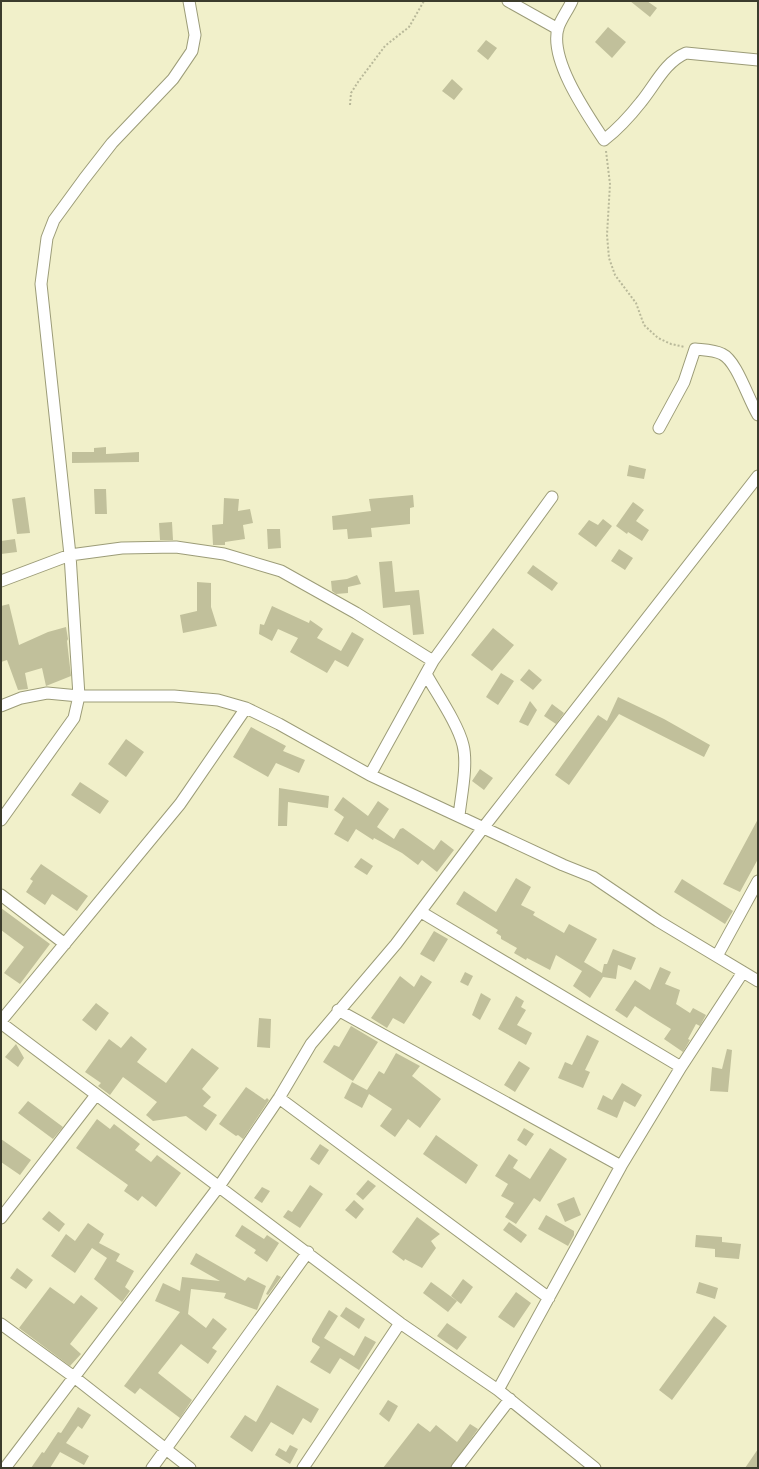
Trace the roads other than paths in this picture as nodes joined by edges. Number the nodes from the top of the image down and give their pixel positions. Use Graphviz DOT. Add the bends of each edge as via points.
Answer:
graph roads {
  1 [pos="189,1"];
  2 [pos="508,1"];
  3 [pos="572,1"];
  4 [pos="558,29"];
  5 [pos="758,60"];
  6 [pos="758,415"];
  7 [pos="659,428"];
  8 [pos="758,476"];
  9 [pos="552,497"];
  10 [pos="70,555"];
  11 [pos="1,581"];
  12 [pos="433,661"];
  13 [pos="426,674"];
  14 [pos="79,696"];
  15 [pos="1,706"];
  16 [pos="246,708"];
  17 [pos="370,775"];
  18 [pos="459,816"];
  19 [pos="1,820"];
  20 [pos="483,828"];
  21 [pos="758,881"];
  22 [pos="1,895"];
  23 [pos="421,912"];
  24 [pos="65,944"];
  25 [pos="717,956"];
  26 [pos="743,972"];
  27 [pos="758,981"];
  28 [pos="338,1010"];
  29 [pos="1,1022"];
  30 [pos="681,1067"];
  31 [pos="96,1095"];
  32 [pos="278,1098"];
  33 [pos="621,1166"];
  34 [pos="220,1186"];
  35 [pos="1,1218"];
  36 [pos="308,1252"];
  37 [pos="548,1298"];
  38 [pos="400,1323"];
  39 [pos="1,1324"];
  40 [pos="74,1377"];
  41 [pos="498,1390"];
  42 [pos="510,1399"];
  43 [pos="166,1449"];
  44 [pos="6,1468"];
  45 [pos="152,1468"];
  46 [pos="190,1468"];
  47 [pos="303,1468"];
  48 [pos="457,1468"];
  49 [pos="595,1468"];
  1 -- 10 [label="street" via="195,35 192,51 173,79 112,144 84,179 54,220 47,238 42,284"];
  2 -- 4 [label="street"];
  3 -- 4 [label="street"];
  4 -- 5 [label="street" via="560,62 574,93 604,140 640,103 675,57 686,53"];
  6 -- 7 [label="street" via="733,362 712,350 695,349 684,382"];
  8 -- 20 [label="street"];
  9 -- 12 [label="street"];
  10 -- 11 [label="street"];
  10 -- 12 [label="street" via="122,548 176,547 224,554 253,562 281,571 356,613"];
  10 -- 14 [label="street"];
  12 -- 13 [label="street"];
  13 -- 17 [label="street"];
  13 -- 18 [label="street" via="464,746"];
  14 -- 15 [label="street" via="47,693 21,698"];
  14 -- 16 [label="street" via="174,696 218,700"];
  14 -- 19 [label="street" via="74,718"];
  16 -- 17 [label="street"];
  16 -- 24 [label="street" via="180,804"];
  17 -- 18 [label="street"];
  18 -- 20 [label="street"];
  20 -- 23 [label="street"];
  20 -- 25 [label="street" via="593,877 658,921"];
  21 -- 25 [label="street"];
  22 -- 24 [label="street"];
  23 -- 28 [label="street"];
  23 -- 30 [label="street"];
  24 -- 29 [label="street"];
  25 -- 26 [label="street"];
  26 -- 27 [label="street"];
  26 -- 30 [label="street"];
  28 -- 32 [label="street" via="311,1044"];
  28 -- 33 [label="street"];
  29 -- 31 [label="street"];
  30 -- 33 [label="street"];
  31 -- 34 [label="street"];
  31 -- 35 [label="street"];
  32 -- 34 [label="street"];
  32 -- 37 [label="street"];
  33 -- 37 [label="street"];
  34 -- 36 [label="street"];
  34 -- 40 [label="street"];
  36 -- 38 [label="street"];
  36 -- 43 [label="street"];
  37 -- 41 [label="street"];
  38 -- 41 [label="street"];
  38 -- 47 [label="street"];
  39 -- 40 [label="street"];
  40 -- 43 [label="street"];
  40 -- 44 [label="street"];
  41 -- 42 [label="street"];
  42 -- 48 [label="street"];
  42 -- 49 [label="street"];
  43 -- 45 [label="street"];
  43 -- 46 [label="street"];
}
